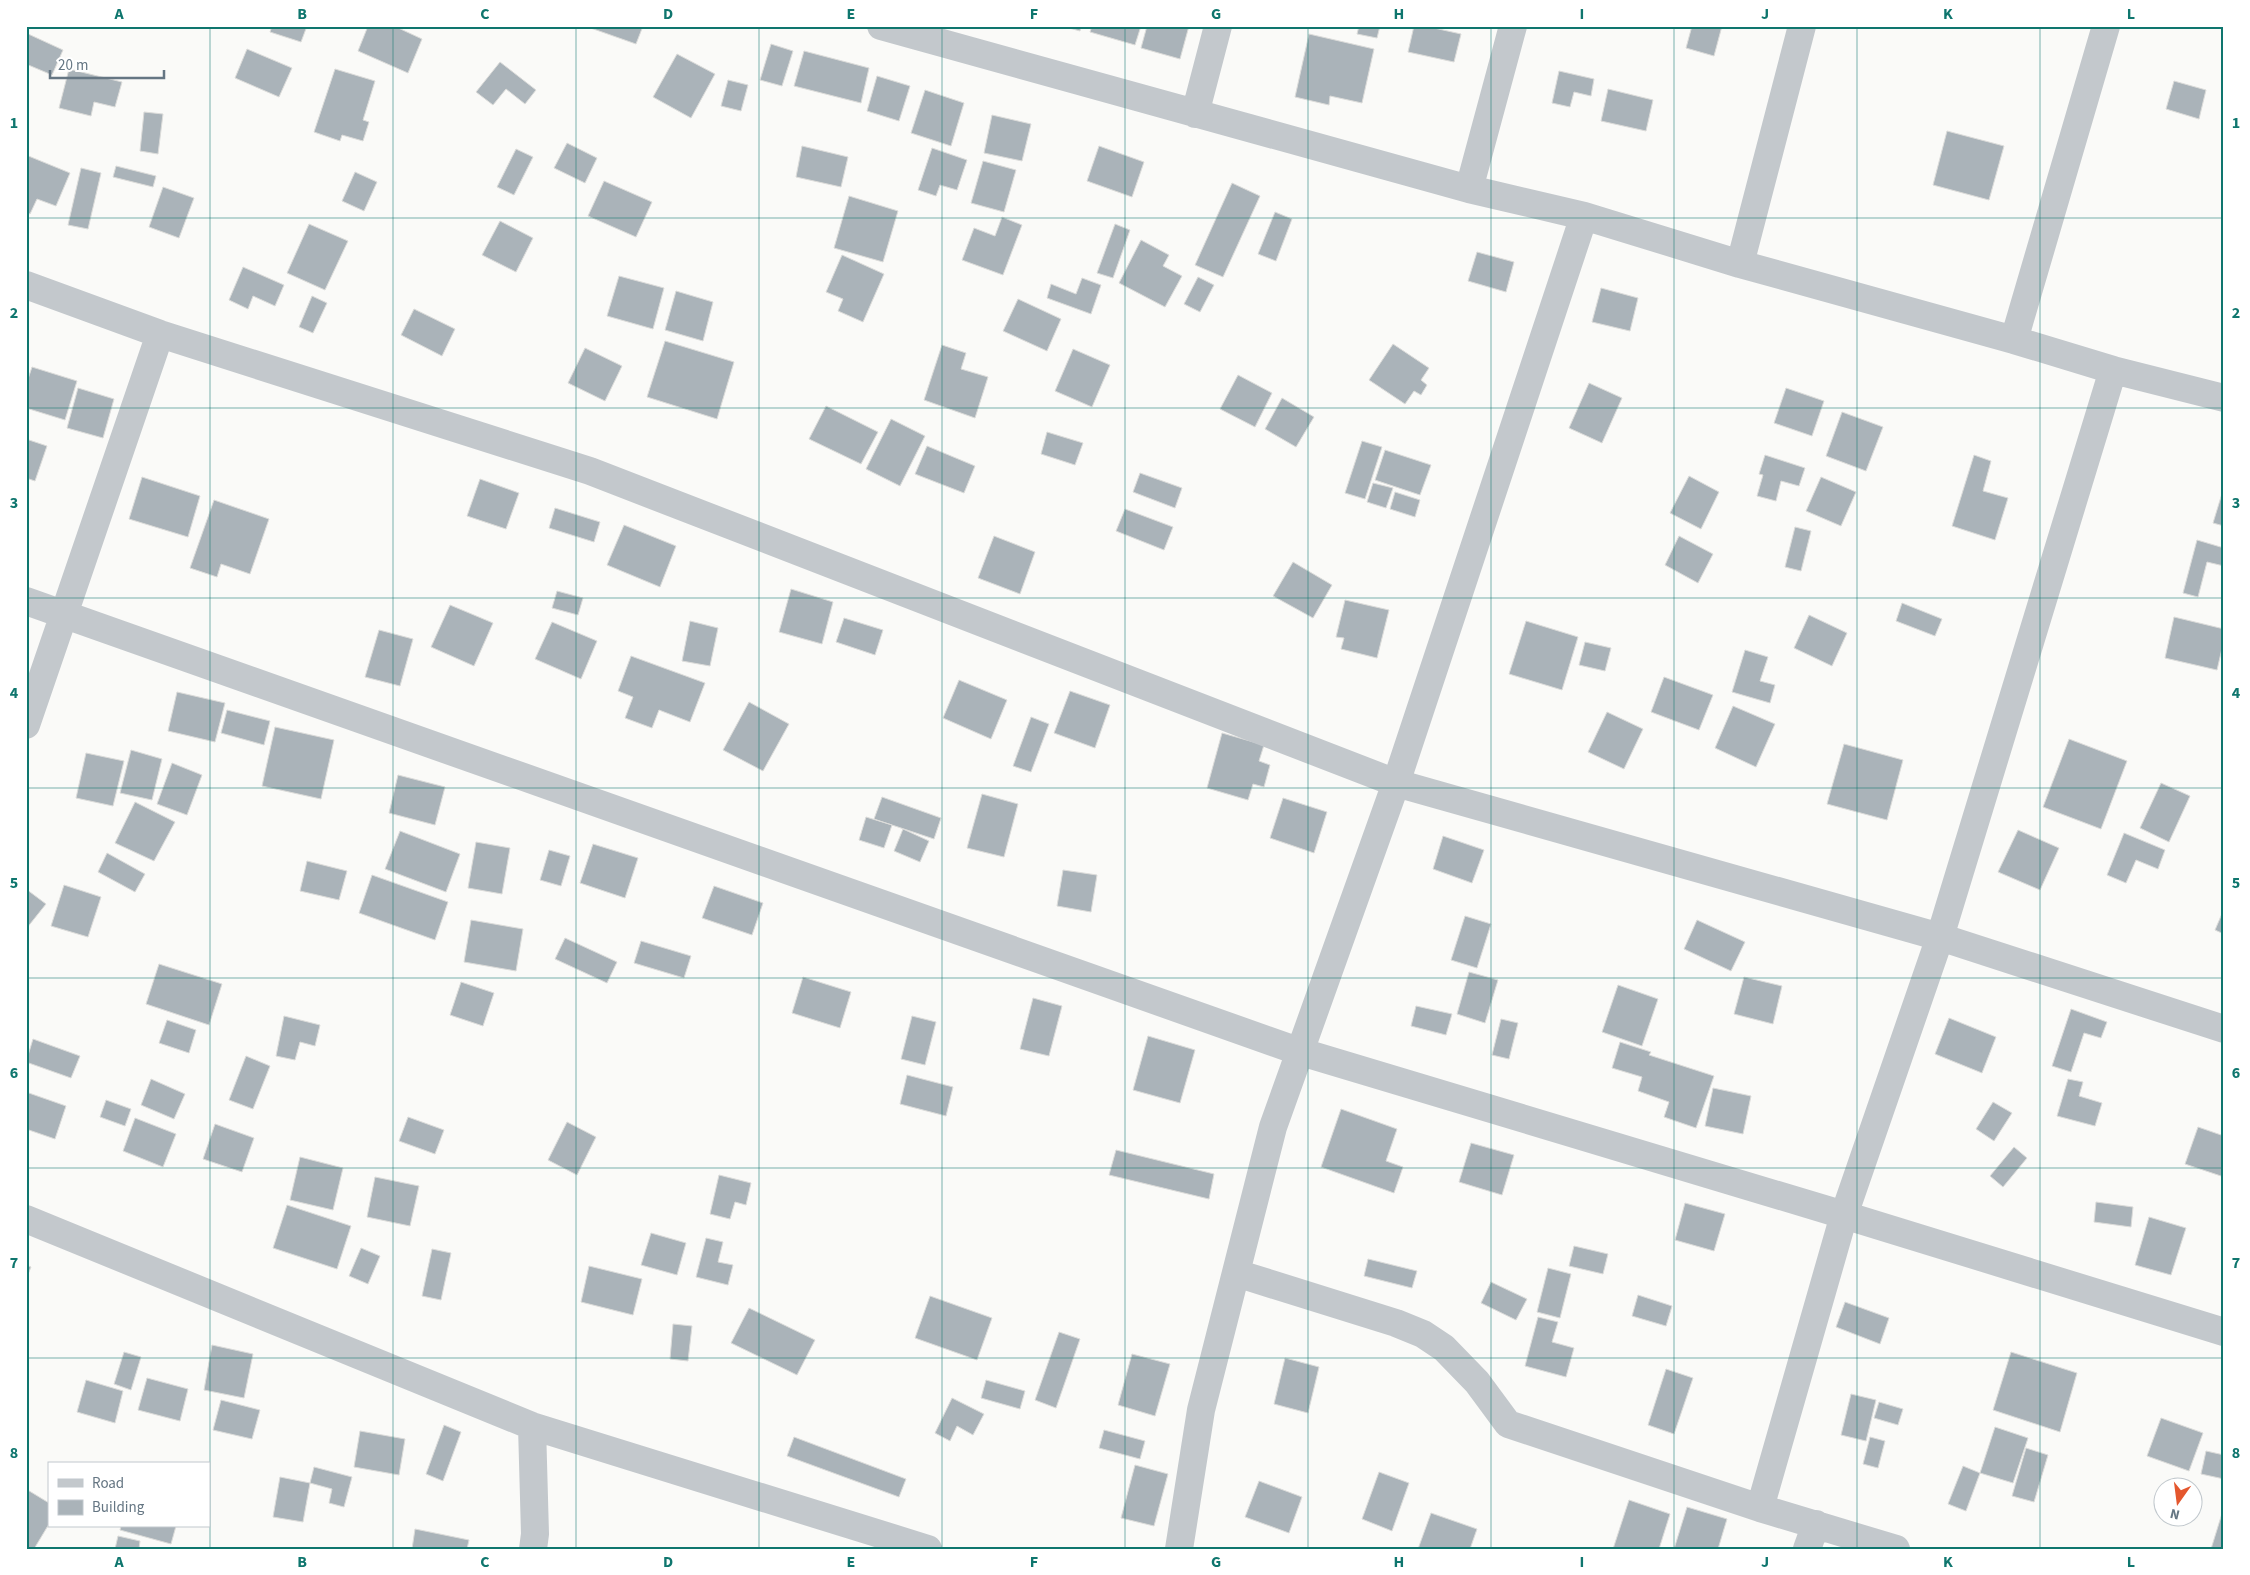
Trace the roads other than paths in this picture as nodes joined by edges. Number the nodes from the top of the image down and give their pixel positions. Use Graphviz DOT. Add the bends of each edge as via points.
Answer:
graph roads {
  1 [pos="881,26"];
  2 [pos="1218,26"];
  3 [pos="1512,26"];
  4 [pos="1802,26"];
  5 [pos="2106,26"];
  6 [pos="922,32"];
  7 [pos="1195,114"];
  8 [pos="1468,189"];
  9 [pos="1584,216"];
  10 [pos="1740,264"];
  11 [pos="26,286"];
  12 [pos="160,334"];
  13 [pos="2014,340"];
  14 [pos="2113,370"];
  15 [pos="2224,398"];
  16 [pos="26,601"];
  17 [pos="64,615"];
  18 [pos="26,725"];
  19 [pos="1396,783"];
  20 [pos="1940,937"];
  21 [pos="2224,1029"];
  22 [pos="1298,1051"];
  23 [pos="1844,1214"];
  24 [pos="26,1219"];
  25 [pos="1236,1273"];
  26 [pos="2224,1332"];
  27 [pos="532,1426"];
  28 [pos="1760,1508"];
  29 [pos="1811,1536"];
  30 [pos="533,1549"];
  31 [pos="928,1549"];
  32 [pos="1180,1549"];
  33 [pos="1896,1549"];
  1 -- 6 [label="street"];
  2 -- 7 [label="street"];
  3 -- 8 [label="street"];
  4 -- 10 [label="street"];
  5 -- 13 [label="street"];
  6 -- 7 [label="street"];
  7 -- 8 [label="street"];
  8 -- 9 [label="street"];
  9 -- 10 [label="street"];
  9 -- 19 [label="street"];
  10 -- 13 [label="street"];
  11 -- 12 [label="street"];
  12 -- 17 [label="street"];
  12 -- 19 [label="street" via="590,471"];
  13 -- 14 [label="street"];
  14 -- 15 [label="street"];
  14 -- 20 [label="street"];
  16 -- 17 [label="street"];
  17 -- 18 [label="street"];
  17 -- 22 [label="street"];
  19 -- 20 [label="street"];
  19 -- 22 [label="street"];
  20 -- 21 [label="street"];
  20 -- 23 [label="street"];
  22 -- 23 [label="street"];
  22 -- 25 [label="street" via="1273,1127"];
  23 -- 26 [label="street"];
  23 -- 28 [label="street"];
  24 -- 27 [label="street"];
  25 -- 28 [label="street" via="1423,1334 1444,1348 1477,1382 1508,1424"];
  25 -- 32 [label="street" via="1201,1410"];
  27 -- 30 [label="street"];
  27 -- 31 [label="street"];
  28 -- 29 [label="street"];
  29 -- 33 [label="street"];
}
